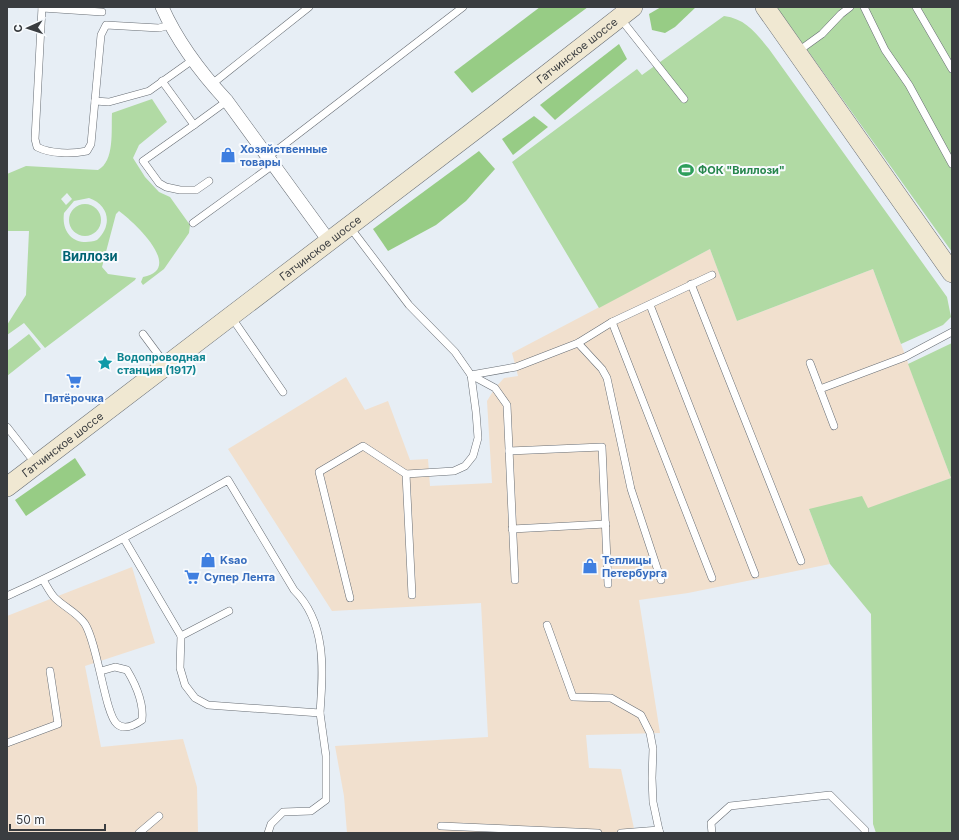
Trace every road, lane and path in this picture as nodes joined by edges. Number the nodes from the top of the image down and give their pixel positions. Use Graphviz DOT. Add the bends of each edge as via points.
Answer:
graph roads {
  1 [pos="42,7"];
  2 [pos="162,7"];
  3 [pos="310,7"];
  4 [pos="463,7"];
  5 [pos="765,7"];
  6 [pos="850,7"];
  7 [pos="864,7"];
  8 [pos="916,7"];
  9 [pos="101,9"];
  10 [pos="626,12"];
  11 [pos="106,25"];
  12 [pos="170,25"];
  13 [pos="796,52"];
  14 [pos="194,59"];
  15 [pos="952,69"];
  16 [pos="162,82"];
  17 [pos="212,84"];
  18 [pos="684,99"];
  19 [pos="95,101"];
  20 [pos="227,101"];
  21 [pos="194,125"];
  22 [pos="271,161"];
  23 [pos="952,164"];
  24 [pos="209,181"];
  25 [pos="193,223"];
  26 [pos="349,226"];
  27 [pos="329,241"];
  28 [pos="952,273"];
  29 [pos="712,275"];
  30 [pos="691,284"];
  31 [pos="650,305"];
  32 [pos="230,316"];
  33 [pos="612,322"];
  34 [pos="952,332"];
  35 [pos="143,334"];
  36 [pos="578,343"];
  37 [pos="810,363"];
  38 [pos="166,365"];
  39 [pos="471,375"];
  40 [pos="820,389"];
  41 [pos="283,392"];
  42 [pos="7,426"];
  43 [pos="834,426"];
  44 [pos="509,451"];
  45 [pos="36,464"];
  46 [pos="406,474"];
  47 [pos="7,487"];
  48 [pos="606,524"];
  49 [pos="512,529"];
  50 [pos="124,539"];
  51 [pos="801,561"];
  52 [pos="755,574"];
  53 [pos="712,578"];
  54 [pos="43,580"];
  55 [pos="515,580"];
  56 [pos="661,580"];
  57 [pos="608,584"];
  58 [pos="412,595"];
  59 [pos="7,596"];
  60 [pos="350,598"];
  61 [pos="229,611"];
  62 [pos="547,625"];
  63 [pos="181,636"];
  64 [pos="50,671"];
  65 [pos="101,671"];
  66 [pos="320,713"];
  67 [pos="7,743"];
  68 [pos="159,816"];
  69 [pos="442,826"];
  70 [pos="660,831"];
  71 [pos="139,833"];
  72 [pos="268,833"];
  73 [pos="598,833"];
  74 [pos="621,833"];
  75 [pos="712,833"];
  76 [pos="865,833"];
  1 -- 9 [label="lane"];
  1 -- 19 [label="lane" via="35,139 37,147 44,151 87,151 92,144"];
  2 -- 12 [label="street"];
  3 -- 17 [label="lane"];
  4 -- 22 [label="lane"];
  5 -- 13 [label="main road"];
  6 -- 13 [label="lane" via="822,34"];
  7 -- 23 [label="lane"];
  8 -- 15 [label="lane"];
  9 -- 11 [label="lane"];
  10 -- 18 [label="lane"];
  10 -- 26 [label="main road, Гатчинское шоссе"];
  11 -- 12 [label="lane" via="159,28"];
  11 -- 19 [label="lane" via="100,35"];
  12 -- 14 [label="street"];
  13 -- 28 [label="main road"];
  14 -- 16 [label="lane"];
  14 -- 17 [label="street"];
  16 -- 19 [label="lane" via="149,91 109,102"];
  16 -- 21 [label="lane"];
  17 -- 20 [label="street"];
  20 -- 21 [label="lane"];
  20 -- 22 [label="street"];
  21 -- 24 [label="lane" via="144,161 166,187 196,190"];
  22 -- 25 [label="lane"];
  22 -- 27 [label="street"];
  26 -- 27 [label="main road, Гатчинское шоссе"];
  26 -- 39 [label="lane" via="409,305 455,352"];
  27 -- 32 [label="main road, Гатчинское шоссе"];
  29 -- 30 [label="lane"];
  30 -- 31 [label="lane"];
  30 -- 51 [label="lane"];
  31 -- 33 [label="lane"];
  31 -- 52 [label="lane"];
  32 -- 38 [label="main road, Гатчинское шоссе"];
  32 -- 41 [label="lane"];
  33 -- 36 [label="lane"];
  33 -- 53 [label="lane"];
  34 -- 40 [label="lane" via="905,357"];
  35 -- 38 [label="lane"];
  36 -- 39 [label="lane" via="516,367"];
  36 -- 56 [label="lane" via="607,378 631,489"];
  37 -- 40 [label="lane"];
  38 -- 45 [label="main road, Гатчинское шоссе"];
  39 -- 44 [label="lane" via="495,388 507,405"];
  39 -- 46 [label="lane" via="478,438 473,456 465,466 454,471"];
  40 -- 43 [label="lane"];
  42 -- 45 [label="lane"];
  44 -- 48 [label="lane" via="602,447"];
  44 -- 49 [label="lane"];
  45 -- 47 [label="main road, Гатчинское шоссе"];
  46 -- 58 [label="lane"];
  46 -- 60 [label="lane" via="363,446 319,472"];
  48 -- 49 [label="lane"];
  48 -- 57 [label="lane"];
  49 -- 55 [label="lane"];
  50 -- 54 [label="lane"];
  50 -- 63 [label="lane"];
  50 -- 66 [label="lane" via="228,480 294,590 306,602 318,631 323,669"];
  54 -- 59 [label="lane"];
  54 -- 65 [label="lane" via="55,598 86,625"];
  61 -- 63 [label="lane"];
  62 -- 70 [label="lane" via="573,697 612,698 640,715 647,727 653,749 653,802"];
  63 -- 66 [label="lane" via="180,668 185,685 195,698 208,705"];
  64 -- 67 [label="lane" via="58,724"];
  65 -- 65 [label="lane" via="111,715 117,724 125,727 142,720 143,710 136,684 127,670 115,667"];
  66 -- 72 [label="lane" via="326,756 326,800 310,811 283,812 271,824"];
  68 -- 71 [label="lane"];
  69 -- 73 [label="lane"];
  70 -- 74 [label="lane"];
  75 -- 76 [label="lane" via="711,823 730,806 830,795 865,830"];
}
